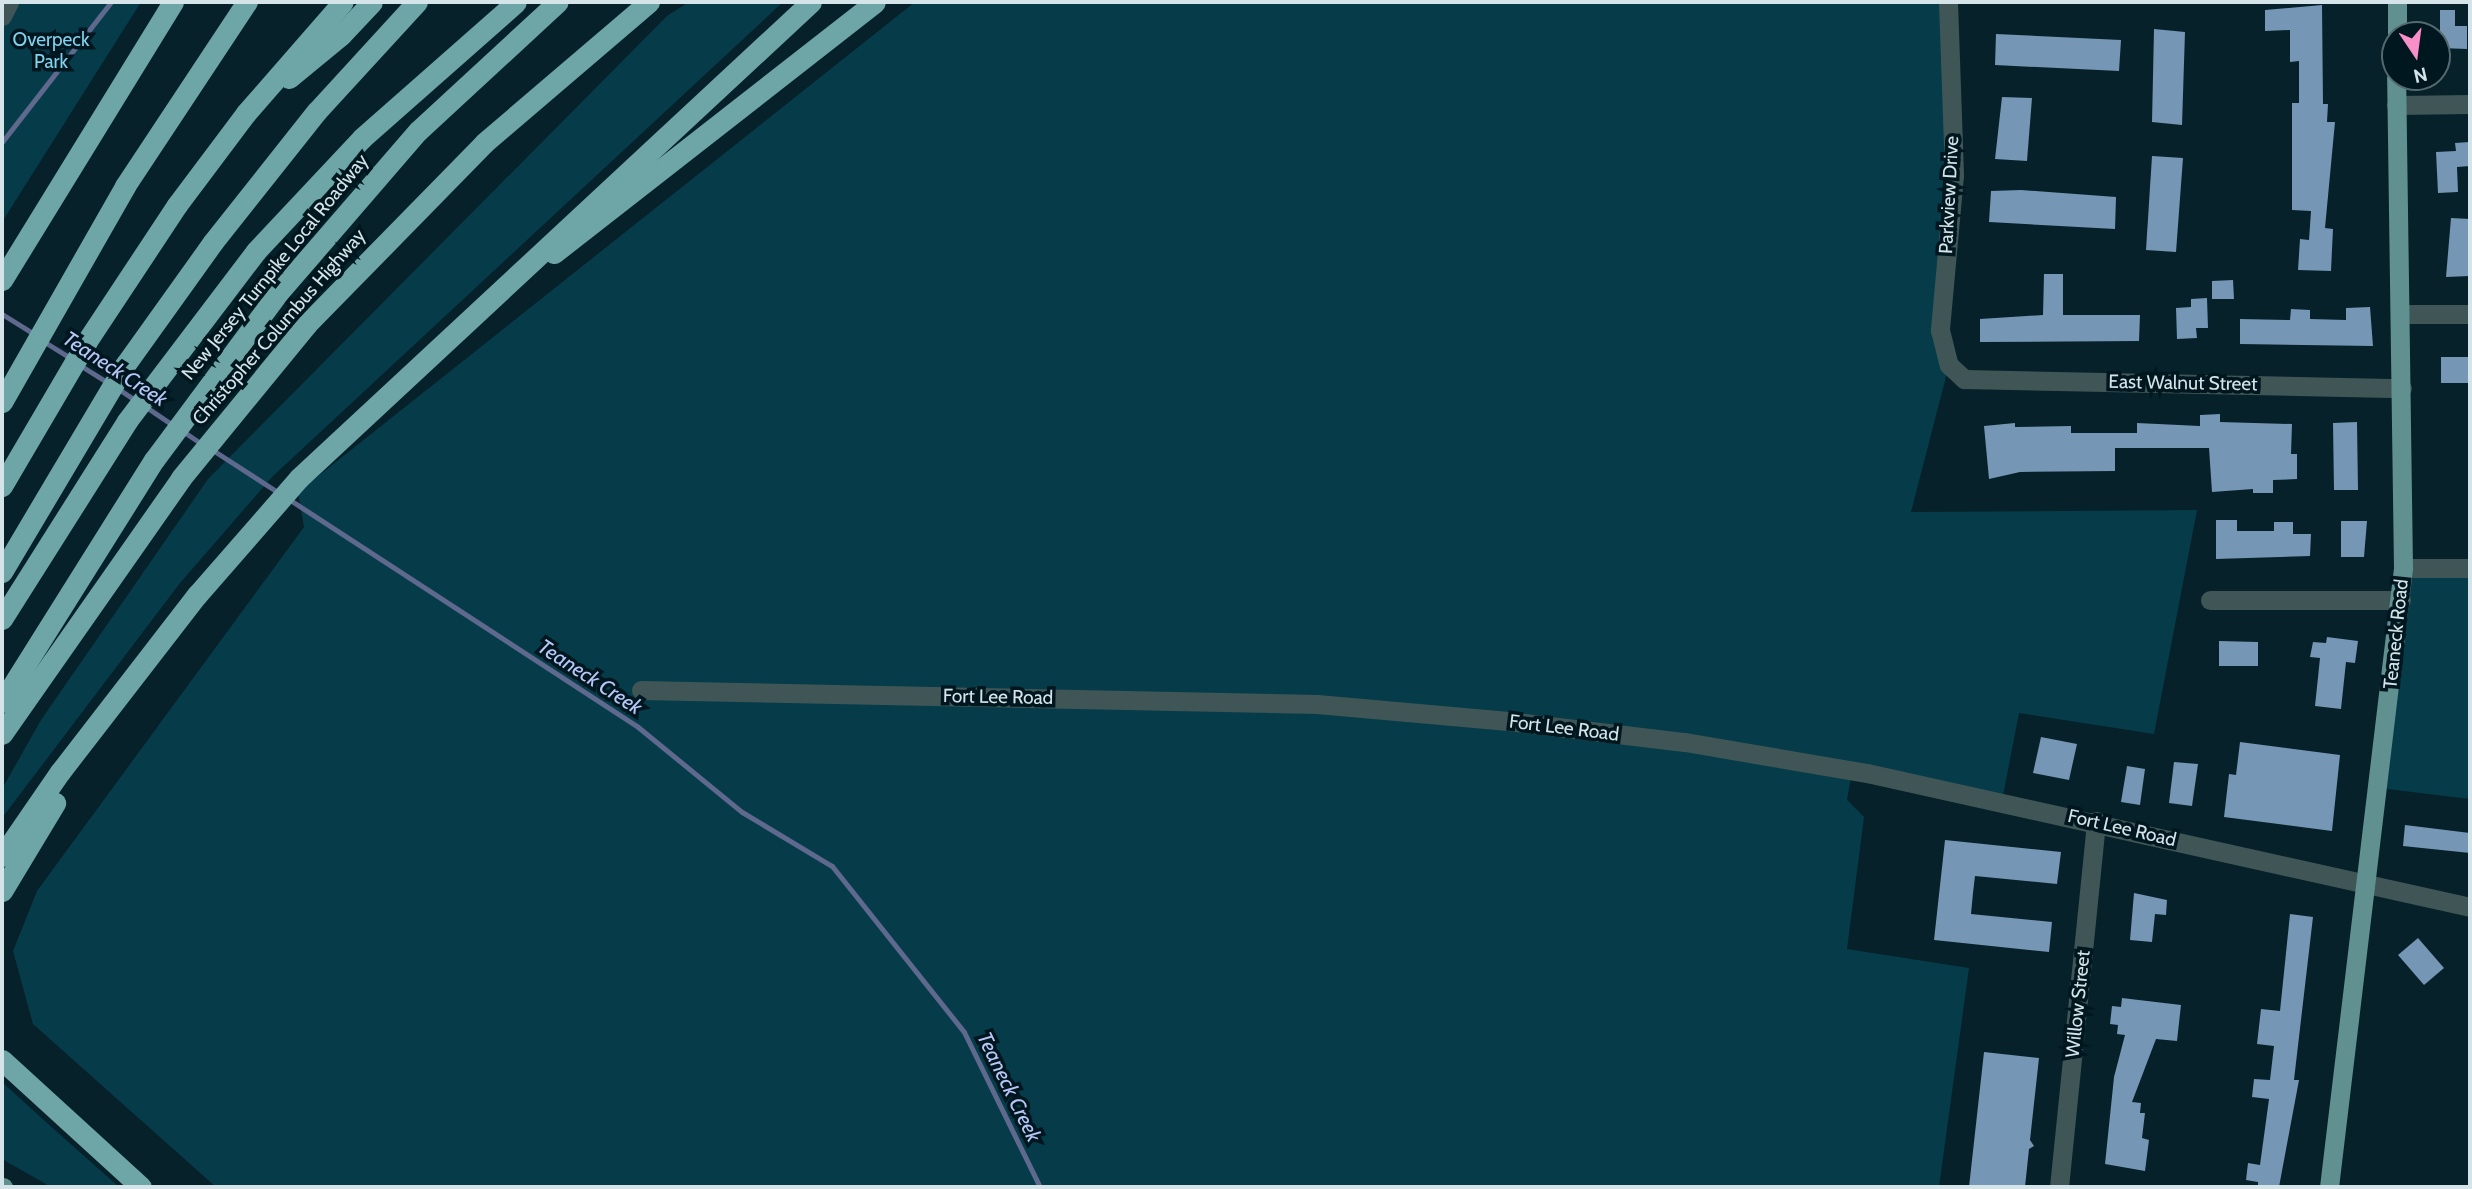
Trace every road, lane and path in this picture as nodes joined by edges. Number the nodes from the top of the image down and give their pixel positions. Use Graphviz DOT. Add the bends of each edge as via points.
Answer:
graph roads {
  1 [pos="9,2"];
  2 [pos="247,2"];
  3 [pos="343,2"];
  4 [pos="372,2"];
  5 [pos="417,2"];
  6 [pos="516,2"];
  7 [pos="558,2"];
  8 [pos="649,2"];
  9 [pos="811,2"];
  10 [pos="875,2"];
  11 [pos="1948,2"];
  12 [pos="2397,2"];
  13 [pos="172,4"];
  14 [pos="2,16"];
  15 [pos="2397,21"];
  16 [pos="2396,91"];
  17 [pos="2470,104"];
  18 [pos="2396,105"];
  19 [pos="246,113"];
  20 [pos="2,280"];
  21 [pos="495,295"];
  22 [pos="2401,314"];
  23 [pos="2470,314"];
  24 [pos="1964,379"];
  25 [pos="2402,388"];
  26 [pos="2,402"];
  27 [pos="2,486"];
  28 [pos="2403,568"];
  29 [pos="2470,568"];
  30 [pos="2,572"];
  31 [pos="2210,600"];
  32 [pos="2401,600"];
  33 [pos="2,619"];
  34 [pos="641,690"];
  35 [pos="2,702"];
  36 [pos="93,733"];
  37 [pos="2,734"];
  38 [pos="2096,821"];
  39 [pos="2,856"];
  40 [pos="2367,885"];
  41 [pos="2,891"];
  42 [pos="2470,907"];
  43 [pos="2,1060"];
  44 [pos="141,1187"];
  45 [pos="2059,1187"];
  46 [pos="2329,1187"];
  1 -- 14 [label="street"];
  2 -- 26 [label="highway" via="148,149"];
  3 -- 19 [label="highway"];
  4 -- 19 [label="highway" via="341,35"];
  5 -- 30 [label="highway" via="290,144 125,365"];
  6 -- 33 [label="highway" via="418,85 308,192 228,285 127,421"];
  7 -- 35 [label="highway, New Jersey Turnpike Local Roadway" via="464,85 367,186 165,445"];
  8 -- 37 [label="highway, Christopher Columbus Highway" via="515,114 414,210 307,324 193,463"];
  9 -- 21 [label="highway"];
  10 -- 21 [label="highway" via="584,232"];
  11 -- 24 [label="street, Parkview Drive" via="1954,175 1940,330 1949,365"];
  12 -- 15 [label="main road"];
  13 -- 20 [label="highway"];
  16 -- 18 [label="main road, Teaneck Road"];
  17 -- 18 [label="street"];
  18 -- 22 [label="main road, Teaneck Road"];
  19 -- 27 [label="highway" via="158,232"];
  21 -- 36 [label="highway" via="299,478 197,594"];
  22 -- 23 [label="street"];
  22 -- 25 [label="main road, Teaneck Road"];
  24 -- 25 [label="street, East Walnut Street"];
  25 -- 28 [label="main road, Teaneck Road"];
  28 -- 29 [label="street"];
  28 -- 32 [label="main road, Teaneck Road"];
  31 -- 32 [label="street"];
  32 -- 40 [label="main road, Teaneck Road"];
  34 -- 38 [label="street, Fort Lee Road" via="1356,706 1685,742 1867,773"];
  36 -- 39 [label="highway"];
  36 -- 41 [label="highway"];
  38 -- 40 [label="street, Fort Lee Road"];
  38 -- 45 [label="street, Willow Street"];
  40 -- 42 [label="street, Fort Lee Road"];
  40 -- 46 [label="main road, Teaneck Road"];
  43 -- 44 [label="highway"];
}
